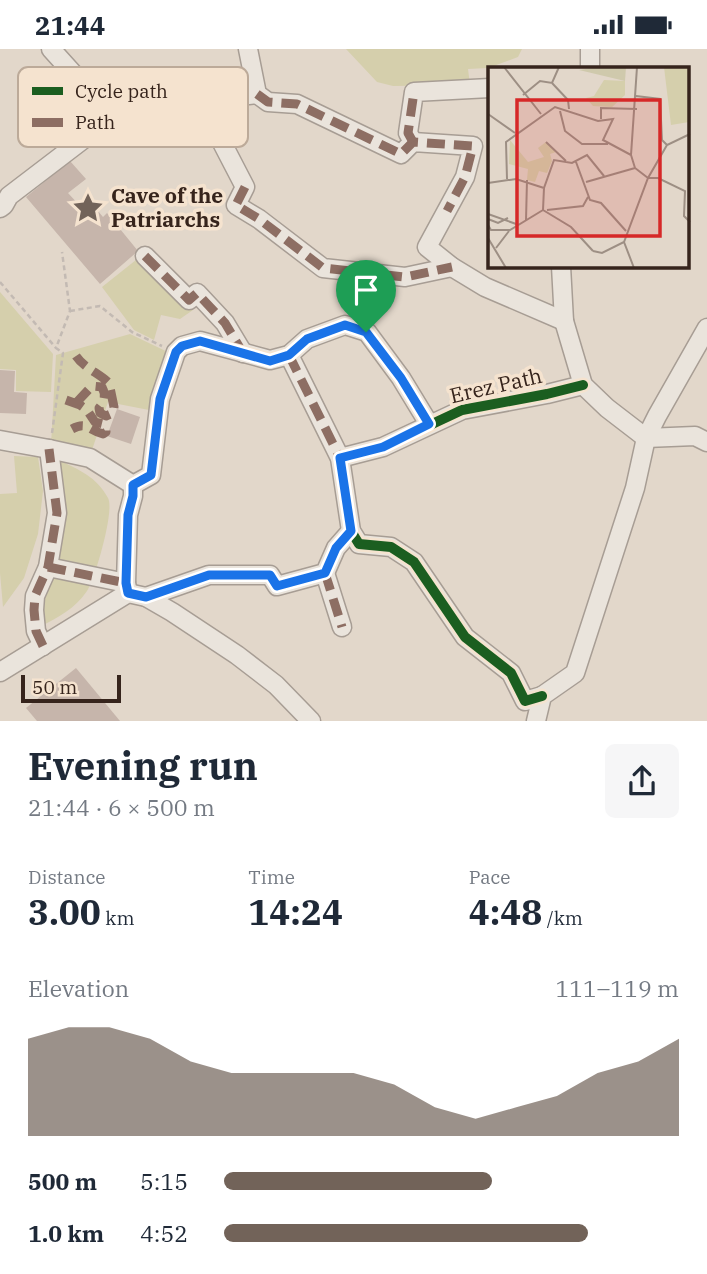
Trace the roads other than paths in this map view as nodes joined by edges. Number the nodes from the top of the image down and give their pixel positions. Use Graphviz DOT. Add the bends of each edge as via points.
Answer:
graph roads {
  1 [pos="51,49"];
  2 [pos="248,49"];
  3 [pos="590,49"];
  4 [pos="67,67"];
  5 [pos="590,67"];
  6 [pos="488,88"];
  7 [pos="257,94"];
  8 [pos="248,95"];
  9 [pos="413,142"];
  10 [pos="73,147"];
  11 [pos="224,147"];
  12 [pos="0,208"];
  13 [pos="145,256"];
  14 [pos="452,267"];
  15 [pos="561,268"];
  16 [pos="565,321"];
  17 [pos="707,328"];
  18 [pos="243,353"];
  19 [pos="289,355"];
  20 [pos="583,385"];
  21 [pos="429,424"];
  22 [pos="646,438"];
  23 [pos="0,440"];
  24 [pos="707,442"];
  25 [pos="49,449"];
  26 [pos="340,458"];
  27 [pos="133,485"];
  28 [pos="351,531"];
  29 [pos="48,567"];
  30 [pos="325,573"];
  31 [pos="133,591"];
  32 [pos="342,627"];
  33 [pos="43,646"];
  34 [pos="3,666"];
  35 [pos="542,697"];
  36 [pos="311,721"];
  37 [pos="536,721"];
  1 -- 4 [label="street"];
  2 -- 7 [label="street"];
  3 -- 5 [label="street"];
  6 -- 9 [label="street" via="414,92 408,133"];
  7 -- 8 [label="street"];
  7 -- 9 [label="street" via="268,102 297,104 401,154"];
  9 -- 14 [label="street" via="472,146 465,177 427,247"];
  10 -- 12 [label="street"];
  11 -- 14 [label="street" via="245,187 236,205 323,268 405,277"];
  13 -- 18 [label="street" via="189,300 197,293 225,323"];
  14 -- 16 [label="street"];
  15 -- 16 [label="street"];
  16 -- 20 [label="street"];
  17 -- 22 [label="street"];
  18 -- 19 [label="street" via="270,361"];
  18 -- 27 [label="street" via="200,341 176,352 160,399 151,475"];
  19 -- 21 [label="street" via="307,339 345,325 366,332"];
  19 -- 26 [label="street"];
  20 -- 21 [label="street, Erez Path" via="462,410"];
  20 -- 22 [label="street"];
  21 -- 26 [label="street, Erez Path" via="383,447"];
  22 -- 24 [label="street" via="695,436"];
  22 -- 35 [label="street" via="635,488 575,673"];
  23 -- 25 [label="street"];
  25 -- 27 [label="street" via="90,459"];
  25 -- 29 [label="street" via="57,513"];
  26 -- 28 [label="street"];
  27 -- 31 [label="street" via="128,515"];
  28 -- 30 [label="street" via="336,548"];
  28 -- 35 [label="street" via="359,544 391,547 414,562 465,637 511,673 525,702"];
  29 -- 31 [label="street"];
  29 -- 33 [label="street" via="35,596 36,631"];
  30 -- 31 [label="street" via="277,586 270,575 209,575"];
  30 -- 32 [label="street"];
  31 -- 33 [label="street"];
  31 -- 36 [label="street" via="258,670"];
  33 -- 34 [label="street"];
  35 -- 37 [label="street"];
}
